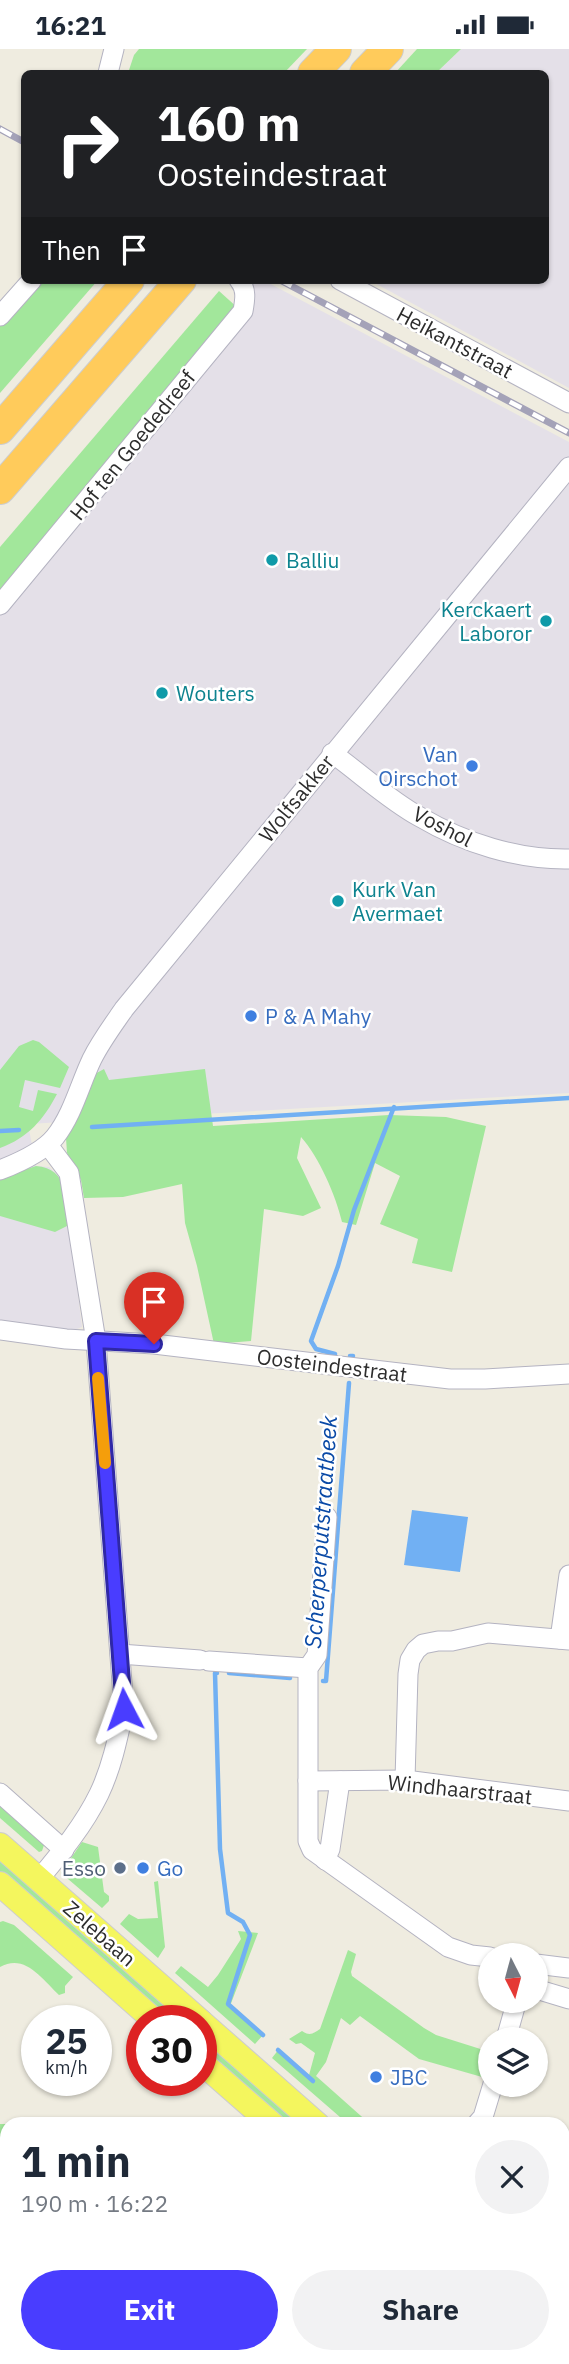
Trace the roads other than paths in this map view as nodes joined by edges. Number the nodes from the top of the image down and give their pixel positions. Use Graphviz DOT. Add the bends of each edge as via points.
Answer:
graph roads {
  1 [pos="114,49"];
  2 [pos="336,49"];
  3 [pos="388,49"];
  4 [pos="109,70"];
  5 [pos="316,70"];
  6 [pos="368,70"];
  7 [pos="28,284"];
  8 [pos="127,284"];
  9 [pos="178,284"];
  10 [pos="243,284"];
  11 [pos="347,284"];
  12 [pos="0,316"];
  13 [pos="569,404"];
  14 [pos="0,429"];
  15 [pos="569,467"];
  16 [pos="0,489"];
  17 [pos="0,605"];
  18 [pos="332,753"];
  19 [pos="569,859"];
  20 [pos="48,1145"];
  21 [pos="0,1170"];
  22 [pos="0,1330"];
  23 [pos="96,1341"];
  24 [pos="569,1374"];
  25 [pos="327,1517"];
  26 [pos="569,1575"];
  27 [pos="565,1639"];
  28 [pos="120,1654"];
  29 [pos="308,1668"];
  30 [pos="405,1780"];
  31 [pos="308,1781"];
  32 [pos="340,1781"];
  33 [pos="0,1793"];
  34 [pos="569,1801"];
  35 [pos="0,1845"];
  36 [pos="64,1850"];
  37 [pos="325,1860"];
  38 [pos="39,1879"];
  39 [pos="0,1884"];
  40 [pos="478,1956"];
  41 [pos="548,1965"];
  42 [pos="569,1968"];
  43 [pos="548,1993"];
  44 [pos="569,1999"];
  45 [pos="137,2005"];
  46 [pos="182,2005"];
  47 [pos="217,2036"];
  48 [pos="217,2076"];
  49 [pos="489,2097"];
  50 [pos="264,2117"];
  51 [pos="309,2117"];
  52 [pos="483,2117"];
  1 -- 4 [label="street"];
  2 -- 5 [label="highway"];
  3 -- 6 [label="highway"];
  7 -- 12 [label="street"];
  8 -- 14 [label="highway"];
  9 -- 16 [label="highway"];
  10 -- 17 [label="street, Hof ten Goededreef" via="243,311"];
  11 -- 13 [label="street, Heikantstraat"];
  15 -- 18 [label="street, Wolfsakker"];
  18 -- 19 [label="street, Voshol" via="419,817 486,847"];
  18 -- 20 [label="street, Wolfsakker" via="124,1009 98,1048 63,1124"];
  20 -- 21 [label="street, Wolfsakker"];
  20 -- 23 [label="street" via="69,1173"];
  22 -- 23 [label="street, Oosteindestraat"];
  23 -- 24 [label="street, Oosteindestraat" via="450,1379"];
  23 -- 28 [label="street"];
  25 -- 29 [label="street" via="317,1655"];
  26 -- 27 [label="street"];
  27 -- 30 [label="street" via="488,1633 423,1644 416,1650 408,1674"];
  28 -- 29 [label="street"];
  28 -- 36 [label="street" via="124,1709 116,1748 99,1794"];
  29 -- 31 [label="street"];
  30 -- 32 [label="street, Windhaarstraat"];
  30 -- 34 [label="street, Windhaarstraat"];
  31 -- 32 [label="street, Windhaarstraat"];
  31 -- 37 [label="street" via="308,1841"];
  32 -- 37 [label="street"];
  33 -- 36 [label="street"];
  35 -- 38 [label="main road, Zelebaan"];
  36 -- 38 [label="street"];
  37 -- 40 [label="street" via="448,1947"];
  38 -- 46 [label="main road, Zelebaan"];
  39 -- 45 [label="main road, Zelebaan"];
  41 -- 42 [label="street"];
  43 -- 44 [label="street"];
  47 -- 51 [label="main road, Zelebaan"];
  48 -- 50 [label="main road"];
  49 -- 52 [label="street"];
}
